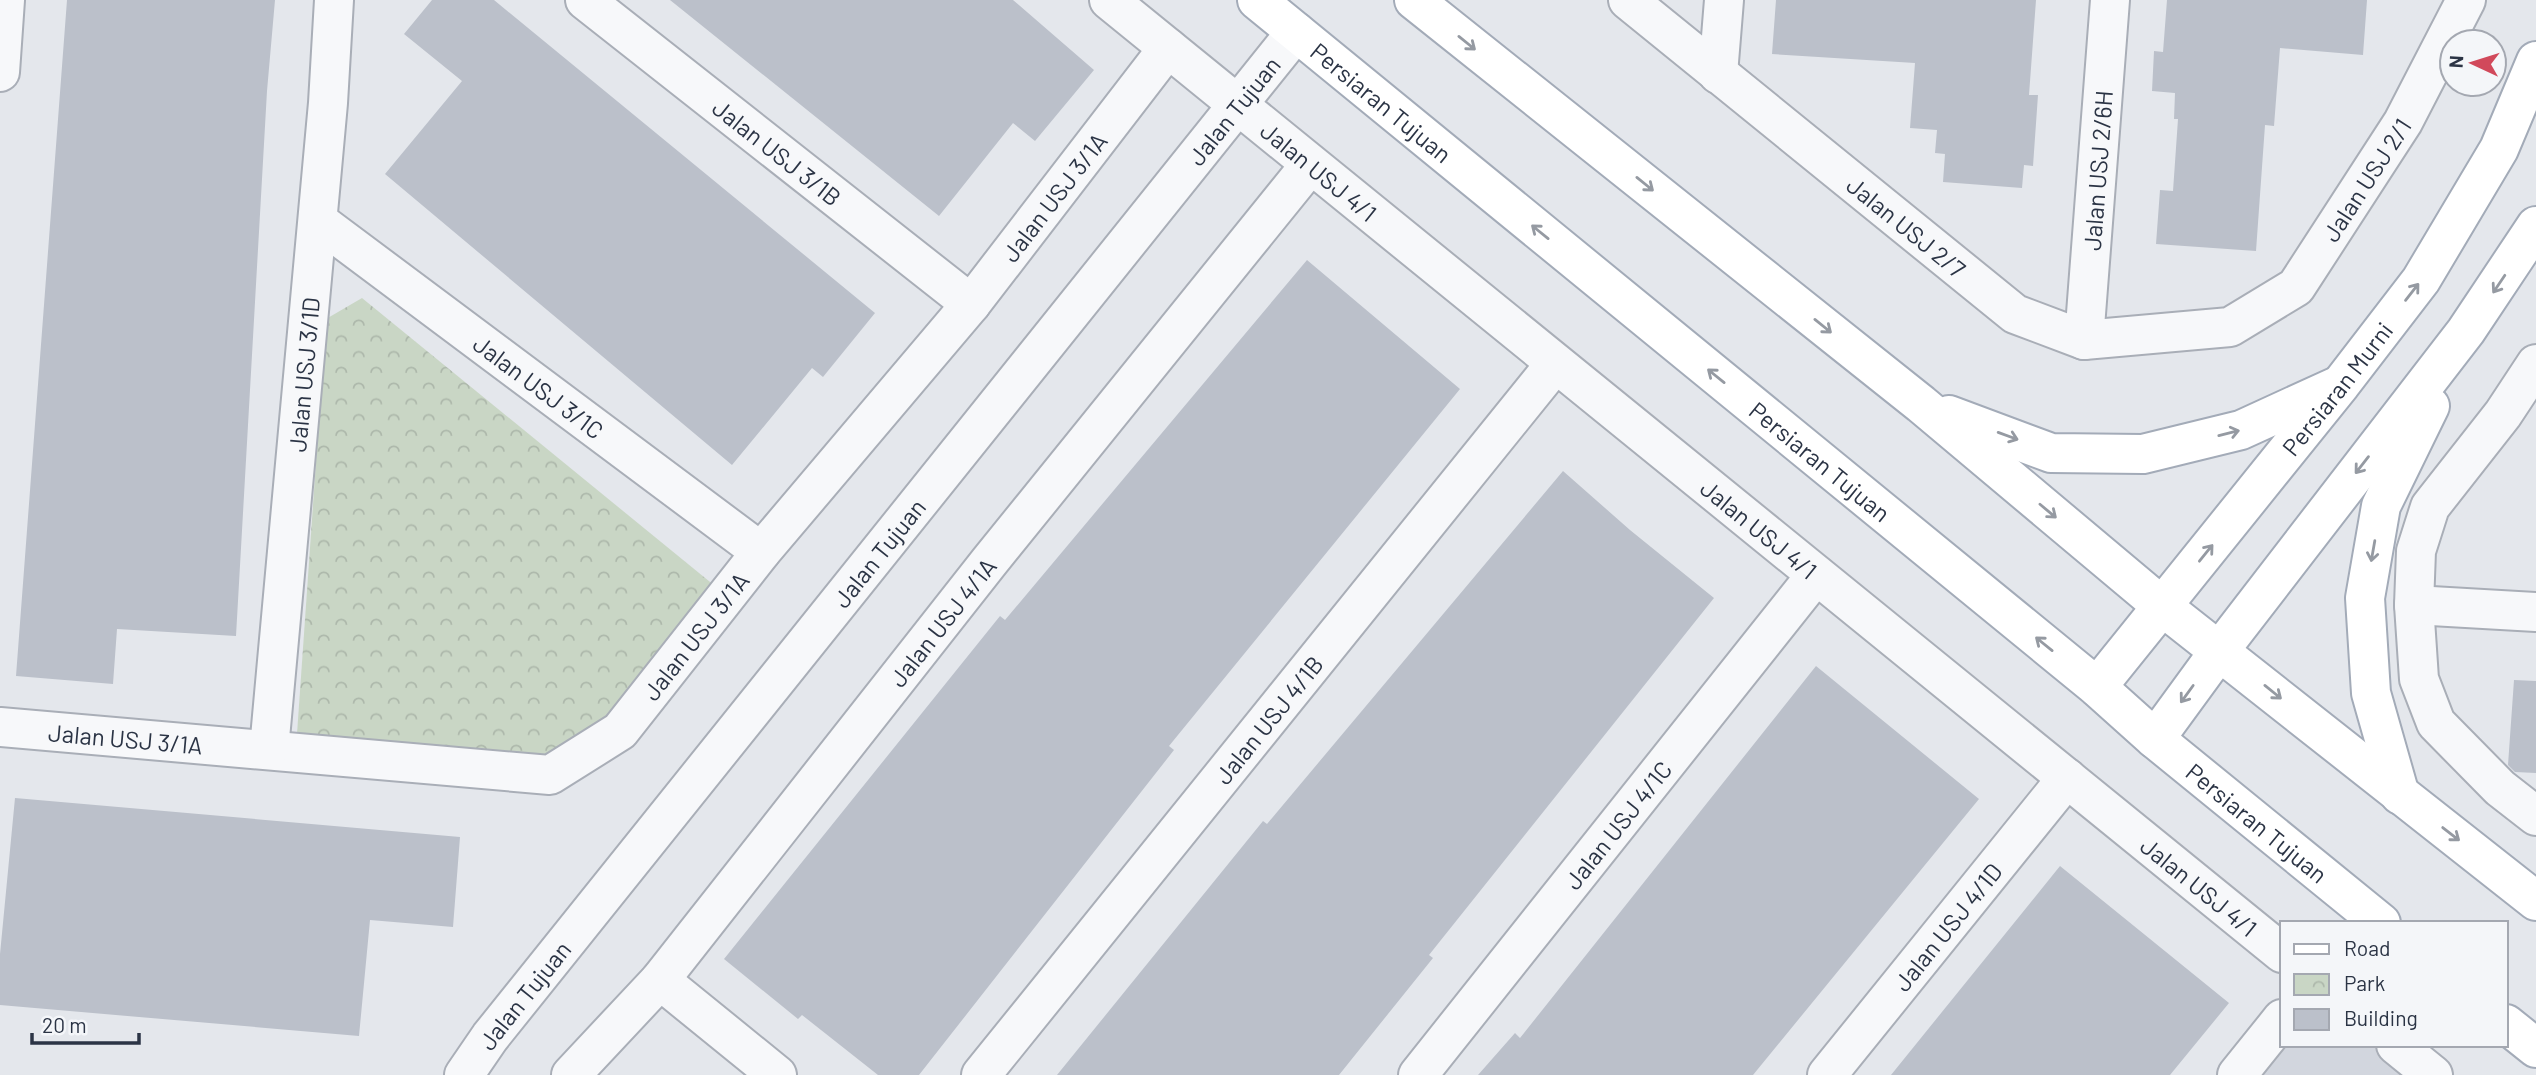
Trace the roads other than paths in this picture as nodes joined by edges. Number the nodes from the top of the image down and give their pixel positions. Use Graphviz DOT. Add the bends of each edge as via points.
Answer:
graph roads {
  1 [pos="5,0"];
  2 [pos="334,0"];
  3 [pos="585,0"];
  4 [pos="1109,0"];
  5 [pos="1257,0"];
  6 [pos="1414,0"];
  7 [pos="1628,0"];
  8 [pos="1724,0"];
  9 [pos="2110,0"];
  10 [pos="2466,0"];
  11 [pos="1296,32"];
  12 [pos="1168,48"];
  13 [pos="2536,61"];
  14 [pos="0,72"];
  15 [pos="1718,74"];
  16 [pos="1236,105"];
  17 [pos="1310,165"];
  18 [pos="317,221"];
  19 [pos="2536,226"];
  20 [pos="971,304"];
  21 [pos="2230,327"];
  22 [pos="2466,331"];
  23 [pos="2084,340"];
  24 [pos="1555,364"];
  25 [pos="2536,364"];
  26 [pos="2341,384"];
  27 [pos="1921,404"];
  28 [pos="761,552"];
  29 [pos="1816,575"];
  30 [pos="2414,605"];
  31 [pos="2163,607"];
  32 [pos="2536,612"];
  33 [pos="2220,650"];
  34 [pos="2097,687"];
  35 [pos="0,727"];
  36 [pos="2155,739"];
  37 [pos="269,749"];
  38 [pos="2067,779"];
  39 [pos="2400,795"];
  40 [pos="2536,816"];
  41 [pos="2536,901"];
  42 [pos="2379,921"];
  43 [pos="2280,951"];
  44 [pos="660,980"];
  45 [pos="2280,1021"];
  46 [pos="2508,1026"];
  47 [pos="2398,1047"];
  48 [pos="2536,1048"];
  49 [pos="464,1075"];
  50 [pos="571,1075"];
  51 [pos="777,1075"];
  52 [pos="981,1075"];
  53 [pos="1418,1075"];
  54 [pos="1828,1075"];
  55 [pos="2237,1075"];
  56 [pos="2433,1075"];
  1 -- 14 [label="street"];
  2 -- 18 [label="street, Jalan USJ 3/1D"];
  3 -- 20 [label="street, Jalan USJ 3/1B"];
  4 -- 12 [label="street, Jalan USJ 4/1"];
  5 -- 11 [label="main road, Persiaran Tujuan"];
  6 -- 27 [label="main road, one-way"];
  7 -- 15 [label="street, Jalan USJ 2/7"];
  8 -- 15 [label="street"];
  9 -- 23 [label="street, Jalan USJ 2/6H"];
  10 -- 21 [label="street, Jalan USJ 2/1" via="2403,122 2296,287"];
  11 -- 16 [label="street, Jalan Tujuan"];
  34 -- 11 [label="main road, Persiaran Tujuan, one-way"];
  12 -- 16 [label="street, Jalan USJ 4/1"];
  12 -- 20 [label="street, Jalan USJ 3/1A"];
  26 -- 13 [label="main road, Persiaran Murni, one-way" via="2421,280 2499,149"];
  15 -- 23 [label="street, Jalan USJ 2/7" via="2015,314"];
  16 -- 17 [label="street, Jalan USJ 4/1"];
  16 -- 49 [label="street, Jalan Tujuan"];
  17 -- 24 [label="street, Jalan USJ 4/1"];
  17 -- 44 [label="street, Jalan USJ 4/1A"];
  18 -- 28 [label="street, Jalan USJ 3/1C"];
  18 -- 37 [label="street, Jalan USJ 3/1D"];
  19 -- 22 [label="main road, one-way"];
  20 -- 28 [label="street, Jalan USJ 3/1A"];
  21 -- 23 [label="street, Jalan USJ 2/7"];
  22 -- 33 [label="main road, one-way"];
  22 -- 39 [label="main road, one-way" via="2381,506 2365,598 2371,693"];
  24 -- 29 [label="street, Jalan USJ 4/1"];
  24 -- 52 [label="street, Jalan USJ 4/1B"];
  25 -- 30 [label="street" via="2430,507 2416,551"];
  27 -- 26 [label="main road, one-way" via="2051,453 2143,454 2241,430"];
  31 -- 26 [label="main road, Persiaran Murni, one-way"];
  27 -- 31 [label="main road, one-way"];
  28 -- 37 [label="street, Jalan USJ 3/1A" via="620,731 551,775"];
  29 -- 38 [label="street, Jalan USJ 4/1"];
  29 -- 53 [label="street, Jalan USJ 4/1C"];
  30 -- 32 [label="street"];
  30 -- 40 [label="street" via="2419,678 2436,723 2500,788"];
  31 -- 33 [label="main road"];
  31 -- 34 [label="main road, Persiaran Murni"];
  33 -- 36 [label="main road, one-way"];
  33 -- 39 [label="main road, one-way"];
  34 -- 36 [label="main road, Persiaran Tujuan"];
  35 -- 37 [label="street, Jalan USJ 3/1A"];
  36 -- 42 [label="main road, Persiaran Tujuan"];
  38 -- 43 [label="street, Jalan USJ 4/1"];
  38 -- 54 [label="street, Jalan USJ 4/1D"];
  39 -- 41 [label="main road, one-way"];
  44 -- 50 [label="street, Jalan USJ 4/1A"];
  44 -- 51 [label="street"];
  45 -- 55 [label="street"];
  46 -- 48 [label="main road"];
  47 -- 56 [label="street"];
}
